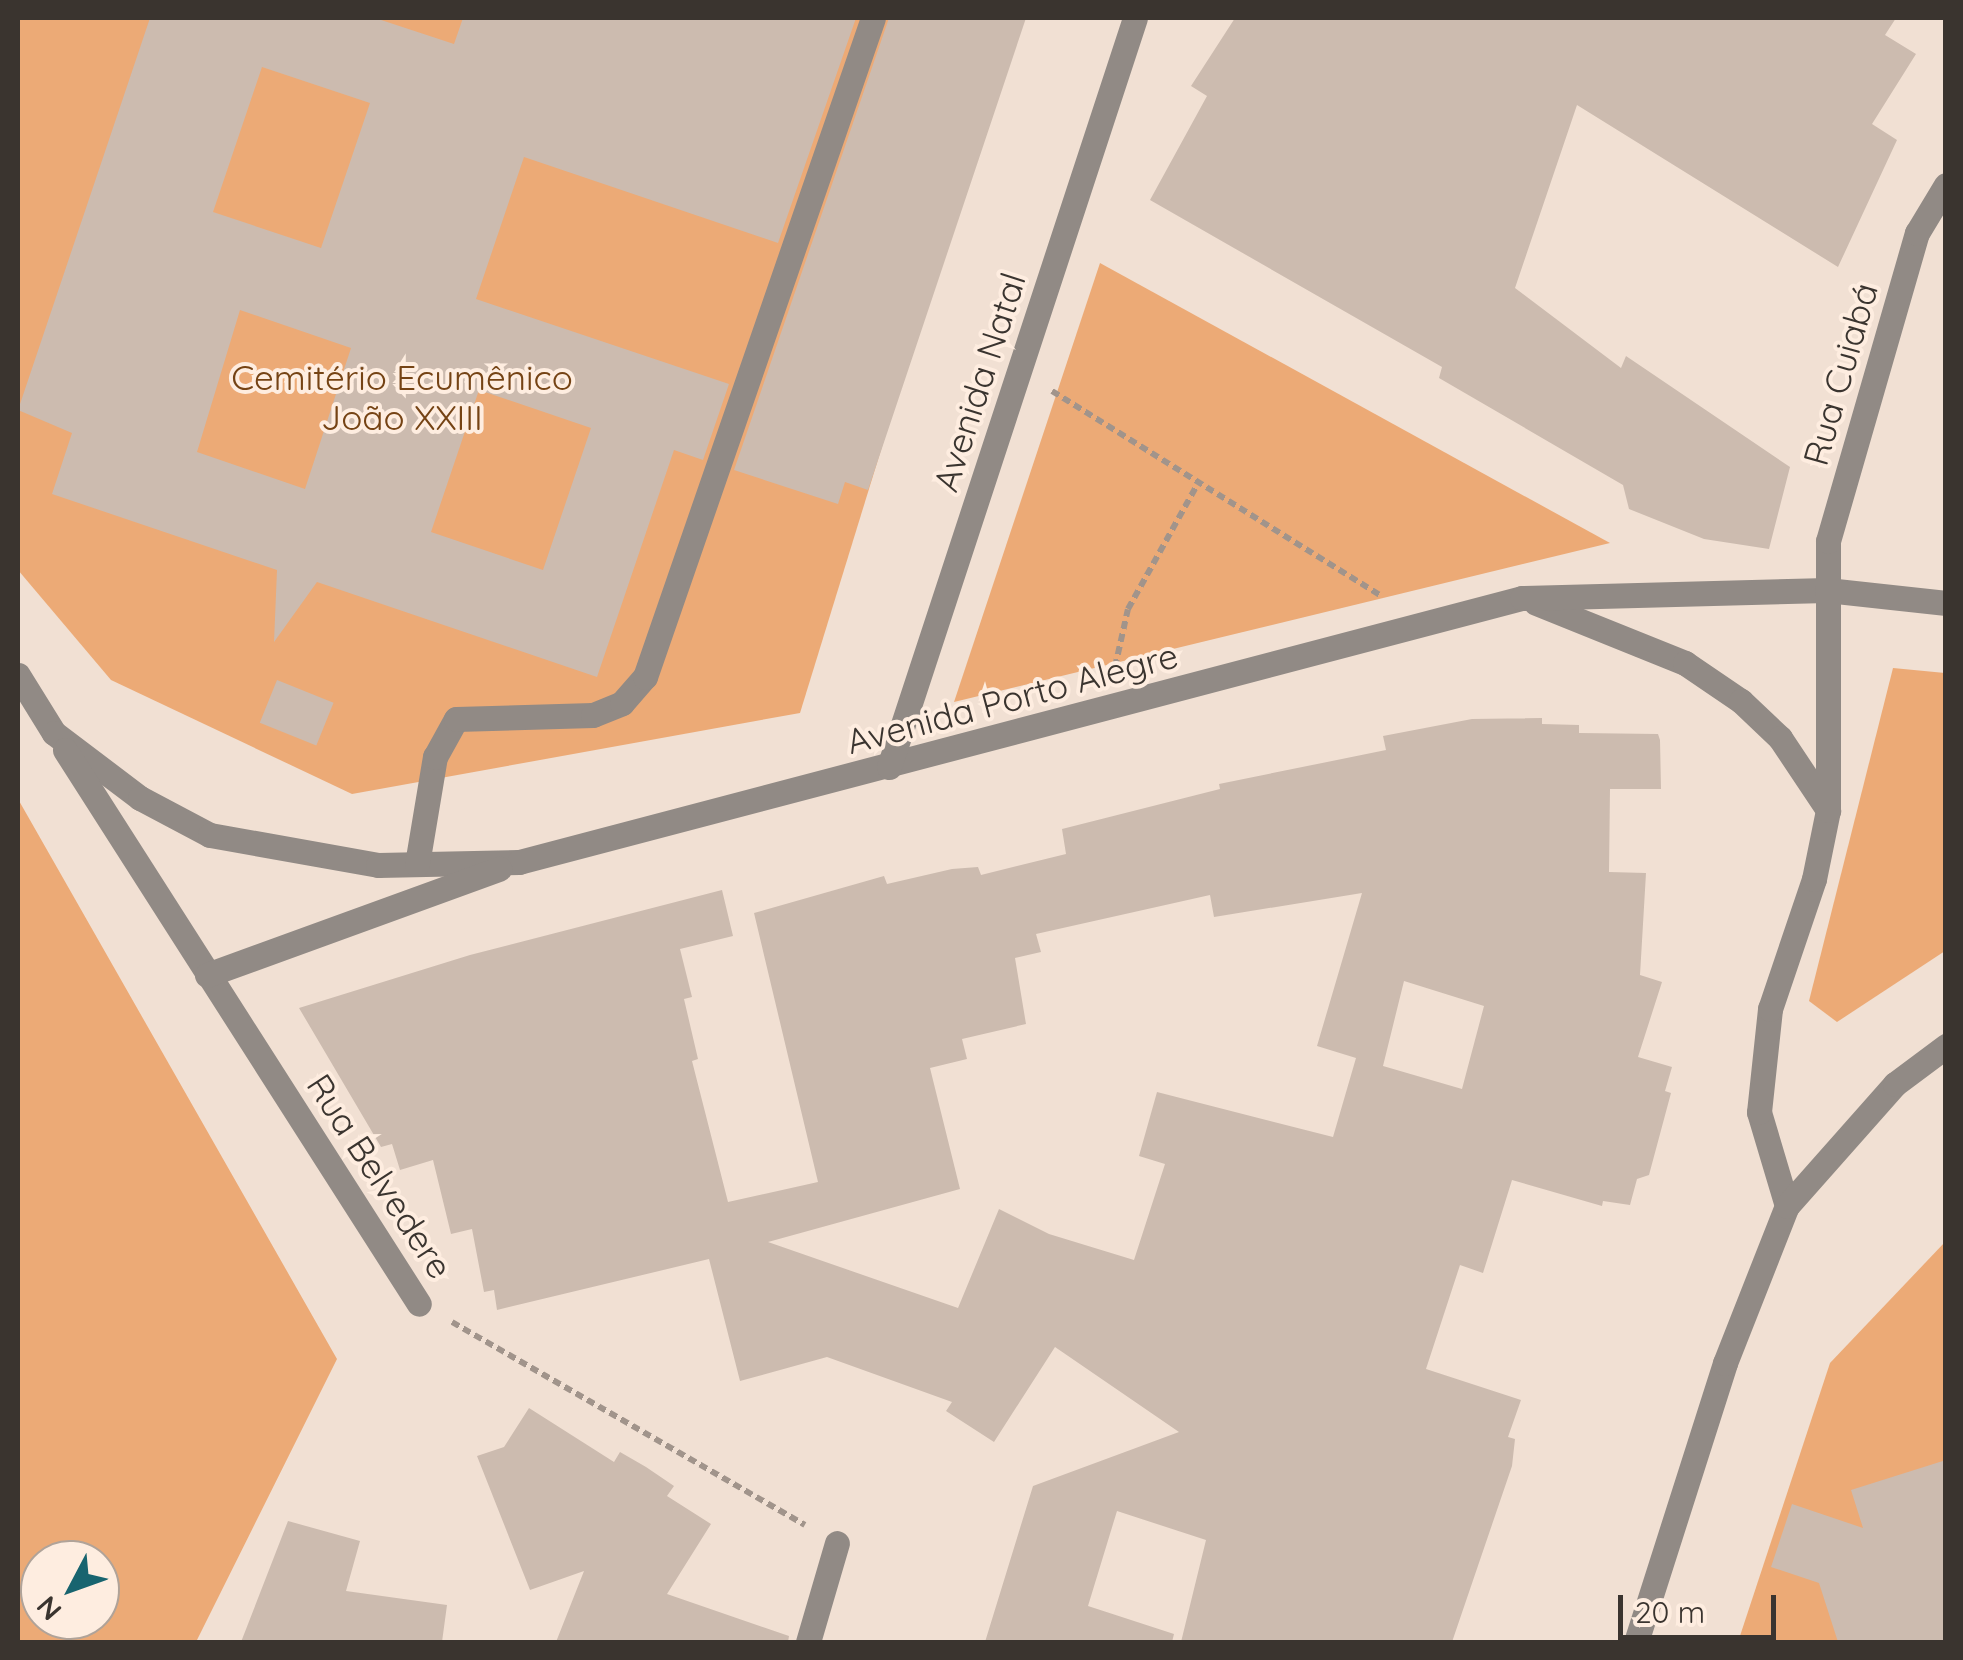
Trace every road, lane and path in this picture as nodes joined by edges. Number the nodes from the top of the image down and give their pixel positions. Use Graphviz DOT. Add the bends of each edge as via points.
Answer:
graph roads {
  1 [pos="873,18"];
  2 [pos="1135,18"];
  3 [pos="1946,185"];
  4 [pos="1020,371"];
  5 [pos="1198,483"];
  6 [pos="1826,590"];
  7 [pos="1522,598"];
  8 [pos="1946,603"];
  9 [pos="1424,622"];
  10 [pos="18,675"];
  11 [pos="1106,712"];
  12 [pos="54,733"];
  13 [pos="889,767"];
  14 [pos="1828,810"];
  15 [pos="520,862"];
  16 [pos="417,864"];
  17 [pos="207,975"];
  18 [pos="1946,1046"];
  19 [pos="1787,1206"];
  20 [pos="420,1304"];
  21 [pos="837,1543"];
  22 [pos="808,1642"];
  23 [pos="1636,1642"];
  1 -- 16 [label="street" via="645,676 622,703 594,715 456,719 435,757"];
  2 -- 4 [label="street, Avenida Natal"];
  3 -- 6 [label="street, Rua Cuiabá" via="1918,233 1828,541"];
  4 -- 5 [label="path"];
  4 -- 13 [label="street, Avenida Natal"];
  5 -- 9 [label="path"];
  5 -- 11 [label="path" via="1128,609"];
  6 -- 7 [label="street, Avenida Porto Alegre"];
  6 -- 8 [label="street, Avenida Porto Alegre"];
  6 -- 14 [label="street, Rua Cuiabá"];
  7 -- 9 [label="street, Avenida Porto Alegre"];
  7 -- 14 [label="street" via="1652,648 1741,702 1780,738"];
  9 -- 11 [label="street, Avenida Porto Alegre"];
  10 -- 12 [label="street, Avenida Porto Alegre"];
  11 -- 13 [label="street, Avenida Porto Alegre"];
  12 -- 16 [label="street, Avenida Porto Alegre" via="140,798 210,835 378,864"];
  12 -- 17 [label="street, Rua Belvedere"];
  13 -- 15 [label="street, Avenida Porto Alegre"];
  14 -- 19 [label="street, Rua Cuiabá" via="1814,879 1770,1009 1764,1060 1759,1112"];
  15 -- 16 [label="street, Avenida Porto Alegre"];
  15 -- 17 [label="street, Avenida Porto Alegre"];
  17 -- 20 [label="street, Rua Belvedere"];
  18 -- 19 [label="street" via="1895,1084"];
  19 -- 23 [label="street" via="1724,1363"];
  20 -- 21 [label="path, Rua Belvedere"];
  21 -- 22 [label="street"];
}
